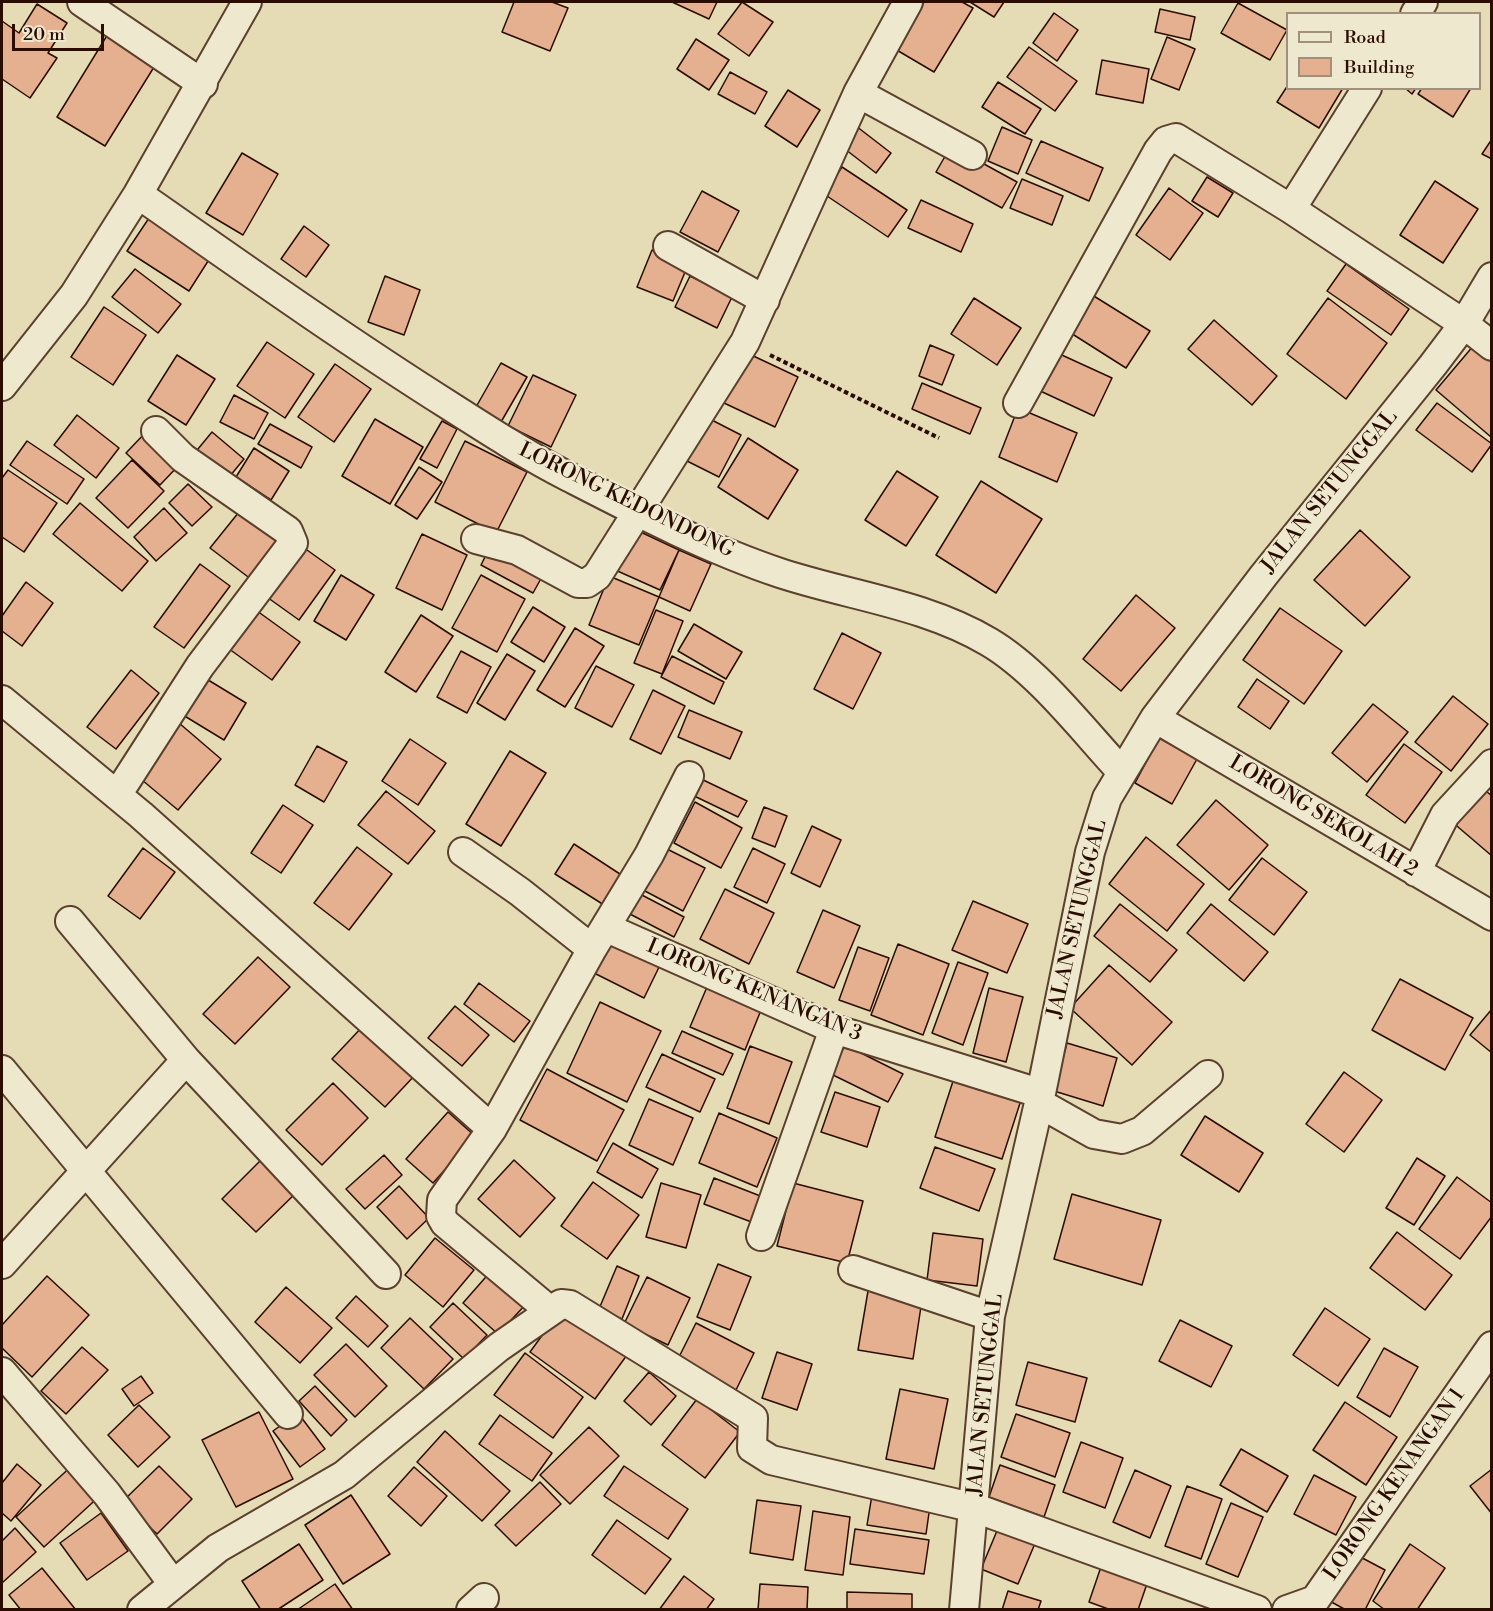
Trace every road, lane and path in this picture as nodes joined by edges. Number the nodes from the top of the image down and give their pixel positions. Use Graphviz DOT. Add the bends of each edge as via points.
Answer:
graph roads {
  1 [pos="82,2"];
  2 [pos="247,2"];
  3 [pos="908,2"];
  4 [pos="203,84"];
  5 [pos="1367,90"];
  6 [pos="858,93"];
  7 [pos="972,154"];
  8 [pos="138,194"];
  9 [pos="1291,209"];
  10 [pos="668,246"];
  11 [pos="1491,277"];
  12 [pos="765,300"];
  13 [pos="1464,324"];
  14 [pos="745,342"];
  15 [pos="1491,346"];
  16 [pos="2,387"];
  17 [pos="1018,403"];
  18 [pos="156,430"];
  19 [pos="939,438"];
  20 [pos="639,512"];
  21 [pos="476,539"];
  22 [pos="2,700"];
  23 [pos="1155,718"];
  24 [pos="1491,764"];
  25 [pos="1121,771"];
  26 [pos="689,776"];
  27 [pos="117,795"];
  28 [pos="463,852"];
  29 [pos="1416,872"];
  30 [pos="1491,916"];
  31 [pos="70,921"];
  32 [pos="600,939"];
  33 [pos="834,1029"];
  34 [pos="186,1060"];
  35 [pos="2,1070"];
  36 [pos="1208,1075"];
  37 [pos="1039,1098"];
  38 [pos="492,1129"];
  39 [pos="84,1172"];
  40 [pos="761,1236"];
  41 [pos="2,1264"];
  42 [pos="853,1270"];
  43 [pos="386,1274"];
  44 [pos="549,1310"];
  45 [pos="990,1316"];
  46 [pos="1491,1346"];
  47 [pos="2,1372"];
  48 [pos="288,1413"];
  49 [pos="975,1508"];
  50 [pos="173,1584"];
  51 [pos="142,1610"];
  52 [pos="964,1610"];
  53 [pos="1257,1610"];
  54 [pos="1287,1610"];
  1 -- 4 [label="street"];
  2 -- 4 [label="street"];
  3 -- 6 [label="street"];
  4 -- 8 [label="street"];
  5 -- 9 [label="street"];
  6 -- 7 [label="street"];
  6 -- 12 [label="street"];
  8 -- 16 [label="street" via="74,295"];
  8 -- 20 [label="street, LORONG KEDONDONG" via="374,358 526,453"];
  9 -- 13 [label="street"];
  9 -- 17 [label="street" via="1183,140 1166,141"];
  10 -- 12 [label="street"];
  11 -- 13 [label="street, JALAN SETUNGGAL"];
  12 -- 14 [label="street"];
  13 -- 15 [label="street"];
  13 -- 23 [label="street, JALAN SETUNGGAL" via="1263,575"];
  14 -- 19 [label="path"];
  14 -- 20 [label="street"];
  18 -- 27 [label="street" via="183,458 288,531 293,543 200,666"];
  20 -- 21 [label="street" via="597,576 587,583 578,583 517,550"];
  20 -- 25 [label="street, LORONG KEDONDONG" via="772,570 906,607 962,627 1021,667"];
  22 -- 27 [label="street"];
  23 -- 25 [label="street, JALAN SETUNGGAL"];
  23 -- 29 [label="street, LORONG SEKOLAH 2"];
  24 -- 29 [label="street" via="1445,815"];
  25 -- 37 [label="street, JALAN SETUNGGAL" via="1095,828"];
  26 -- 32 [label="street"];
  27 -- 38 [label="street"];
  28 -- 32 [label="street, LORONG KENANGAN 3" via="520,892"];
  29 -- 30 [label="street, LORONG SEKOLAH 2"];
  31 -- 34 [label="street"];
  32 -- 33 [label="street, LORONG KENANGAN 3"];
  32 -- 38 [label="street"];
  33 -- 37 [label="street, LORONG KENANGAN 3"];
  33 -- 40 [label="street"];
  34 -- 39 [label="street"];
  34 -- 43 [label="street"];
  35 -- 39 [label="street"];
  36 -- 37 [label="street, LORONG KENANGAN 3" via="1142,1131 1122,1139 1094,1134"];
  37 -- 45 [label="street, JALAN SETUNGGAL"];
  38 -- 44 [label="street" via="442,1200 441,1216"];
  39 -- 41 [label="street"];
  39 -- 48 [label="street"];
  42 -- 45 [label="street"];
  44 -- 49 [label="street" via="561,1304 570,1305 755,1420 752,1449 771,1460"];
  44 -- 50 [label="street" via="344,1475 218,1548"];
  45 -- 49 [label="street, JALAN SETUNGGAL"];
  46 -- 54 [label="street, LORONG KENANGAN 1" via="1315,1600"];
  47 -- 50 [label="street" via="107,1494"];
  49 -- 52 [label="street, JALAN SETUNGGAL"];
  49 -- 53 [label="street"];
  50 -- 51 [label="street"];
}
